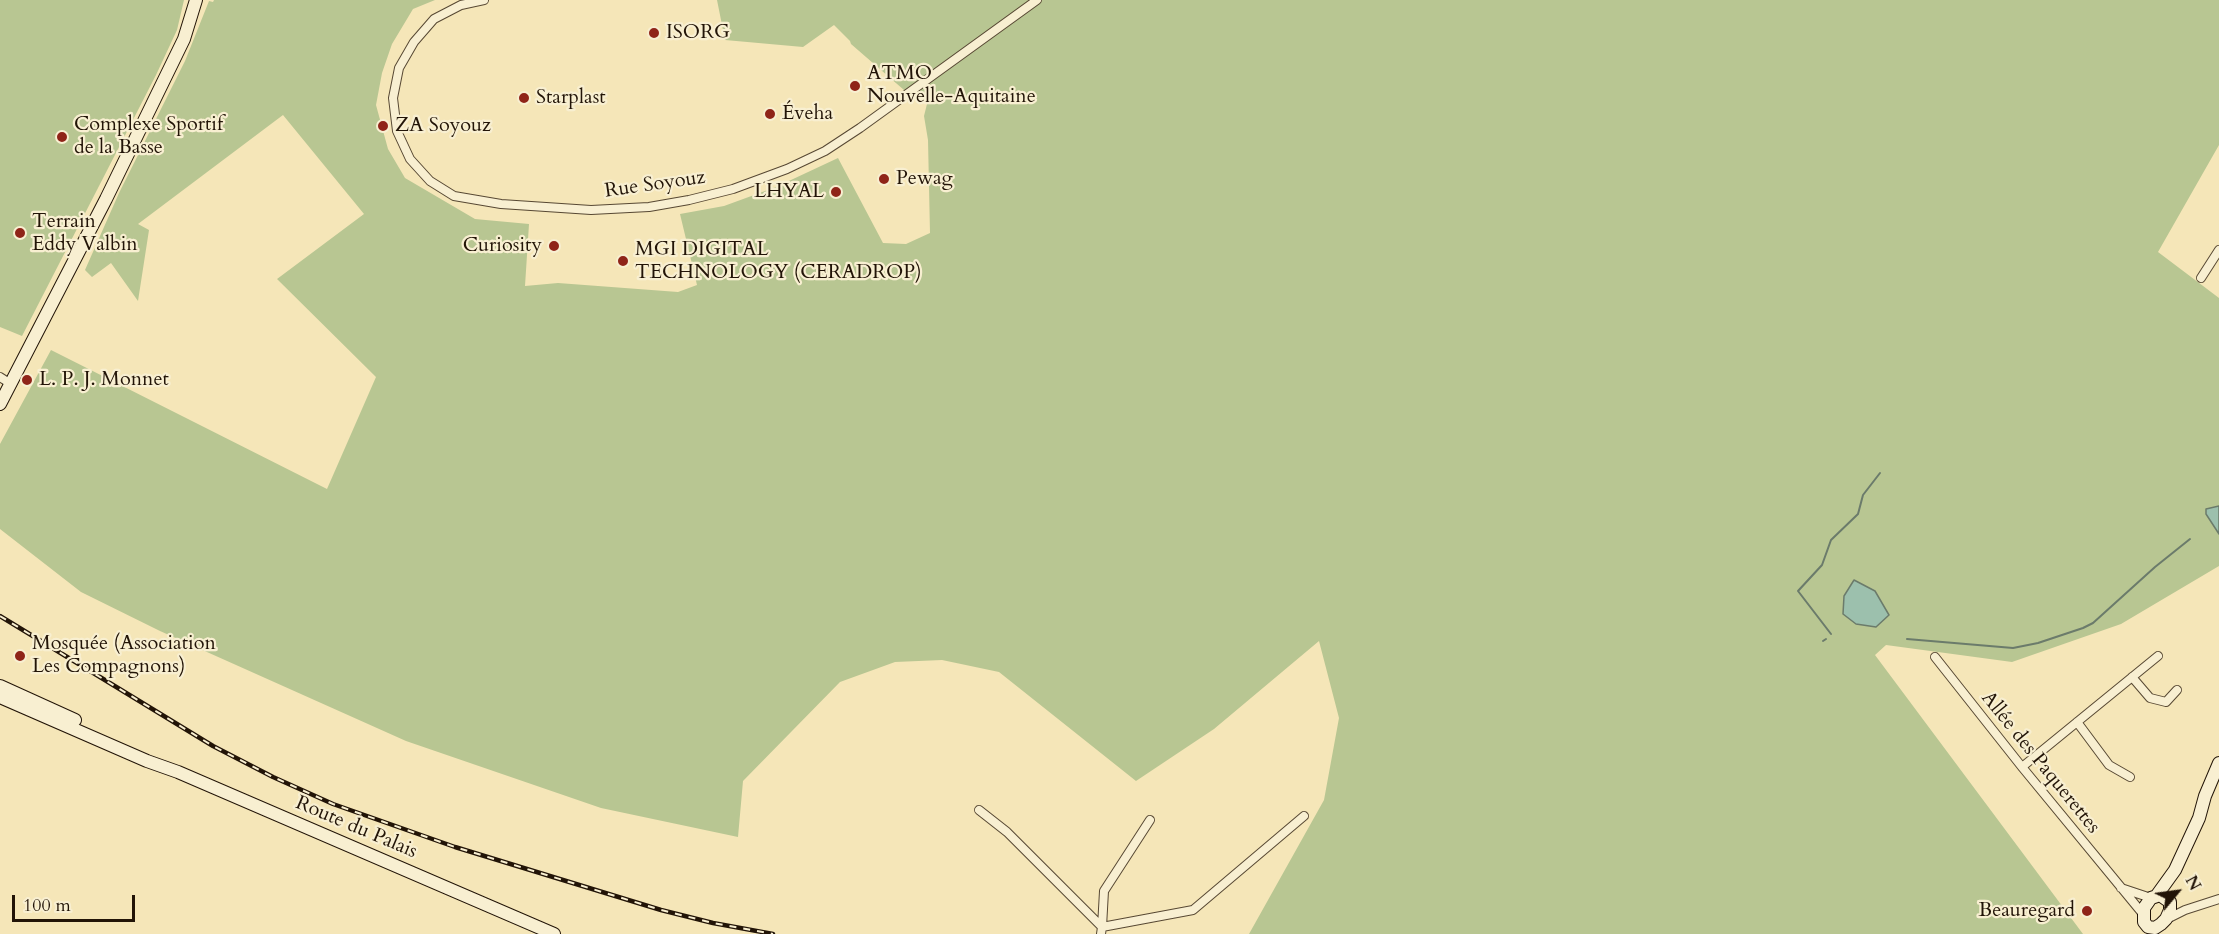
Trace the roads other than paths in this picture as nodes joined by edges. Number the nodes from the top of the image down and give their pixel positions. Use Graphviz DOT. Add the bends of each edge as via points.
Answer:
graph roads {
  1 [pos="196,0"];
  2 [pos="484,0"];
  3 [pos="1037,0"];
  4 [pos="2219,249"];
  5 [pos="2201,278"];
  6 [pos="5,380"];
  7 [pos="0,404"];
  8 [pos="2158,656"];
  9 [pos="1935,657"];
  10 [pos="2132,677"];
  11 [pos="0,686"];
  12 [pos="2177,690"];
  13 [pos="0,698"];
  14 [pos="2077,722"];
  15 [pos="2219,763"];
  16 [pos="2022,768"];
  17 [pos="178,772"];
  18 [pos="2130,777"];
  19 [pos="979,810"];
  20 [pos="1304,816"];
  21 [pos="1150,820"];
  22 [pos="2121,888"];
  23 [pos="2161,899"];
  24 [pos="2219,899"];
  25 [pos="2185,910"];
  26 [pos="2166,919"];
  27 [pos="2147,927"];
  28 [pos="1102,930"];
  29 [pos="554,934"];
  1 -- 6 [label="main road" via="178,50 101,209"];
  2 -- 3 [label="street, Rue Soyouz" via="461,5 434,19 399,68 393,98 397,131 410,159 430,181 454,196 501,204 591,210 689,200 787,170 860,128"];
  4 -- 5 [label="street"];
  6 -- 7 [label="main road"];
  8 -- 10 [label="street"];
  9 -- 16 [label="street, Allée des Paquerettes"];
  10 -- 12 [label="street" via="2150,698 2166,702"];
  10 -- 14 [label="street"];
  11 -- 17 [label="main road, Route du Palais" via="134,747"];
  13 -- 17 [label="main road, Route du Palais"];
  14 -- 16 [label="street"];
  14 -- 18 [label="street" via="2109,765"];
  15 -- 23 [label="main road" via="2199,818"];
  16 -- 22 [label="street, Allée des Paquerettes"];
  17 -- 29 [label="main road, Route du Palais"];
  19 -- 28 [label="street" via="1007,832"];
  20 -- 28 [label="street" via="1193,910"];
  21 -- 28 [label="street" via="1104,891"];
  22 -- 23 [label="street"];
  22 -- 27 [label="street, Allée des Paquerettes"];
  23 -- 25 [label="street"];
  23 -- 26 [label="main road"];
  23 -- 27 [label="main road" via="2147,902"];
  24 -- 25 [label="street"];
  25 -- 26 [label="street"];
  26 -- 27 [label="main road"];
}
